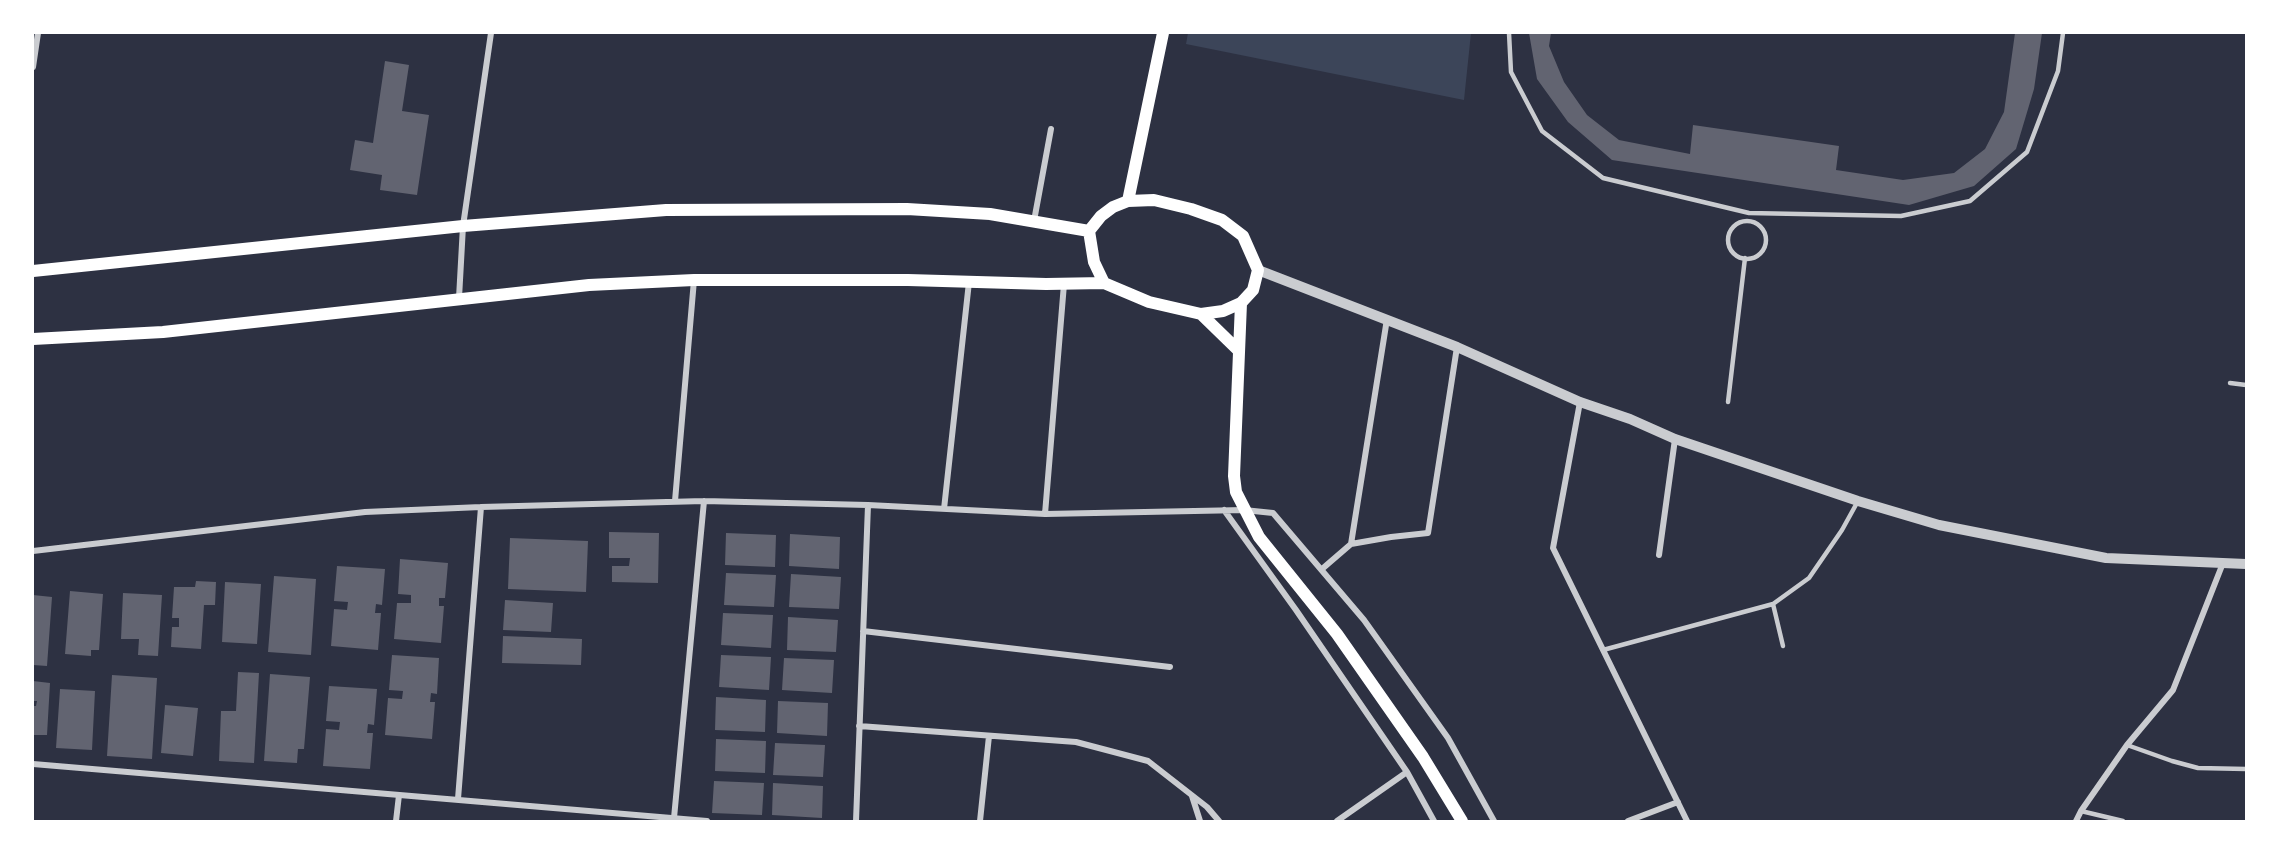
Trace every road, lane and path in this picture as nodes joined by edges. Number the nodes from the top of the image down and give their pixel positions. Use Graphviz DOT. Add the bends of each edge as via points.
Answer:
graph roads {
  1 [pos="38,33"];
  2 [pos="491,33"];
  3 [pos="1163,33"];
  4 [pos="1509,33"];
  5 [pos="2063,33"];
  6 [pos="33,67"];
  7 [pos="1051,129"];
  8 [pos="1128,201"];
  9 [pos="1749,213"];
  10 [pos="1034,221"];
  11 [pos="1749,221"];
  12 [pos="463,226"];
  13 [pos="1089,231"];
  14 [pos="1745,258"];
  15 [pos="1258,270"];
  16 [pos="33,271"];
  17 [pos="694,280"];
  18 [pos="969,282"];
  19 [pos="1104,283"];
  20 [pos="1064,284"];
  21 [pos="459,298"];
  22 [pos="1241,303"];
  23 [pos="1201,314"];
  24 [pos="1387,320"];
  25 [pos="33,339"];
  26 [pos="1457,347"];
  27 [pos="1239,351"];
  28 [pos="2230,383"];
  29 [pos="2246,385"];
  30 [pos="1580,402"];
  31 [pos="1728,402"];
  32 [pos="1675,439"];
  33 [pos="675,501"];
  34 [pos="704,501"];
  35 [pos="1857,501"];
  36 [pos="868,505"];
  37 [pos="481,507"];
  38 [pos="944,509"];
  39 [pos="1224,510"];
  40 [pos="1244,510"];
  41 [pos="1045,514"];
  42 [pos="1351,544"];
  43 [pos="33,551"];
  44 [pos="1659,555"];
  45 [pos="2223,563"];
  46 [pos="2246,564"];
  47 [pos="1322,569"];
  48 [pos="1773,604"];
  49 [pos="863,631"];
  50 [pos="1783,646"];
  51 [pos="1603,650"];
  52 [pos="1170,667"];
  53 [pos="860,726"];
  54 [pos="989,736"];
  55 [pos="2127,745"];
  56 [pos="33,764"];
  57 [pos="2246,769"];
  58 [pos="1407,772"];
  59 [pos="399,795"];
  60 [pos="1192,795"];
  61 [pos="458,799"];
  62 [pos="1678,802"];
  63 [pos="2081,811"];
  64 [pos="674,818"];
  65 [pos="396,821"];
  66 [pos="707,821"];
  67 [pos="856,821"];
  68 [pos="980,821"];
  69 [pos="1200,821"];
  70 [pos="1219,821"];
  71 [pos="1337,821"];
  72 [pos="1434,821"];
  73 [pos="1462,821"];
  74 [pos="1494,821"];
  75 [pos="1628,821"];
  76 [pos="1687,821"];
  77 [pos="2076,821"];
  78 [pos="2123,821"];
  1 -- 6 [label="street"];
  2 -- 12 [label="street"];
  3 -- 8 [label="main road"];
  4 -- 9 [label="lane" via="1511,72 1542,131 1603,178"];
  5 -- 9 [label="lane" via="2058,71 2027,152 1970,201 1901,216"];
  7 -- 10 [label="street"];
  8 -- 13 [label="main road" via="1101,216"];
  8 -- 15 [label="main road" via="1154,200 1222,220 1243,236"];
  9 -- 11 [label="lane"];
  10 -- 12 [label="main road" via="907,208 666,210"];
  10 -- 13 [label="main road"];
  11 -- 14 [label="lane" via="1760,226 1766,242 1760,253"];
  11 -- 14 [label="lane" via="1737,224 1728,239 1732,251"];
  12 -- 16 [label="main road"];
  12 -- 21 [label="street"];
  13 -- 19 [label="main road" via="1094,262"];
  14 -- 31 [label="lane"];
  15 -- 22 [label="main road" via="1253,290"];
  15 -- 24 [label="street"];
  17 -- 18 [label="main road"];
  17 -- 21 [label="main road" via="589,285"];
  17 -- 33 [label="street"];
  18 -- 20 [label="main road"];
  18 -- 38 [label="street"];
  19 -- 20 [label="main road"];
  19 -- 23 [label="main road" via="1149,303"];
  20 -- 41 [label="street"];
  21 -- 25 [label="main road" via="163,332"];
  22 -- 23 [label="main road"];
  22 -- 27 [label="main road"];
  23 -- 27 [label="main road"];
  24 -- 26 [label="street"];
  24 -- 42 [label="street"];
  26 -- 30 [label="street"];
  26 -- 42 [label="street" via="1428,533"];
  27 -- 40 [label="main road" via="1233,476"];
  28 -- 29 [label="lane"];
  30 -- 32 [label="street"];
  30 -- 51 [label="street" via="1553,548"];
  32 -- 35 [label="street"];
  32 -- 44 [label="street"];
  33 -- 34 [label="street"];
  33 -- 37 [label="street"];
  34 -- 36 [label="street"];
  34 -- 64 [label="street"];
  35 -- 45 [label="street" via="1939,525 2106,558"];
  35 -- 48 [label="lane" via="1809,578"];
  36 -- 38 [label="street"];
  36 -- 49 [label="street"];
  37 -- 43 [label="street" via="364,512"];
  37 -- 61 [label="street"];
  38 -- 41 [label="street"];
  39 -- 40 [label="street"];
  39 -- 41 [label="street"];
  39 -- 58 [label="street"];
  40 -- 47 [label="street" via="1273,513"];
  40 -- 73 [label="main road" via="1337,634 1423,757"];
  42 -- 47 [label="street"];
  45 -- 46 [label="street"];
  45 -- 55 [label="street" via="2173,690"];
  47 -- 74 [label="street" via="1364,620 1448,738"];
  48 -- 50 [label="lane"];
  48 -- 51 [label="lane"];
  49 -- 52 [label="street"];
  49 -- 53 [label="street"];
  51 -- 62 [label="street"];
  53 -- 54 [label="street"];
  53 -- 67 [label="street"];
  54 -- 60 [label="street" via="1076,742 1148,761"];
  54 -- 68 [label="street"];
  55 -- 57 [label="lane" via="2198,768"];
  55 -- 63 [label="street"];
  56 -- 59 [label="street"];
  58 -- 71 [label="street"];
  58 -- 72 [label="street"];
  59 -- 61 [label="street"];
  59 -- 65 [label="street"];
  60 -- 69 [label="street"];
  60 -- 70 [label="street"];
  61 -- 64 [label="street"];
  62 -- 75 [label="street"];
  62 -- 76 [label="street"];
  63 -- 77 [label="street"];
  63 -- 78 [label="lane"];
  64 -- 66 [label="street"];
}
